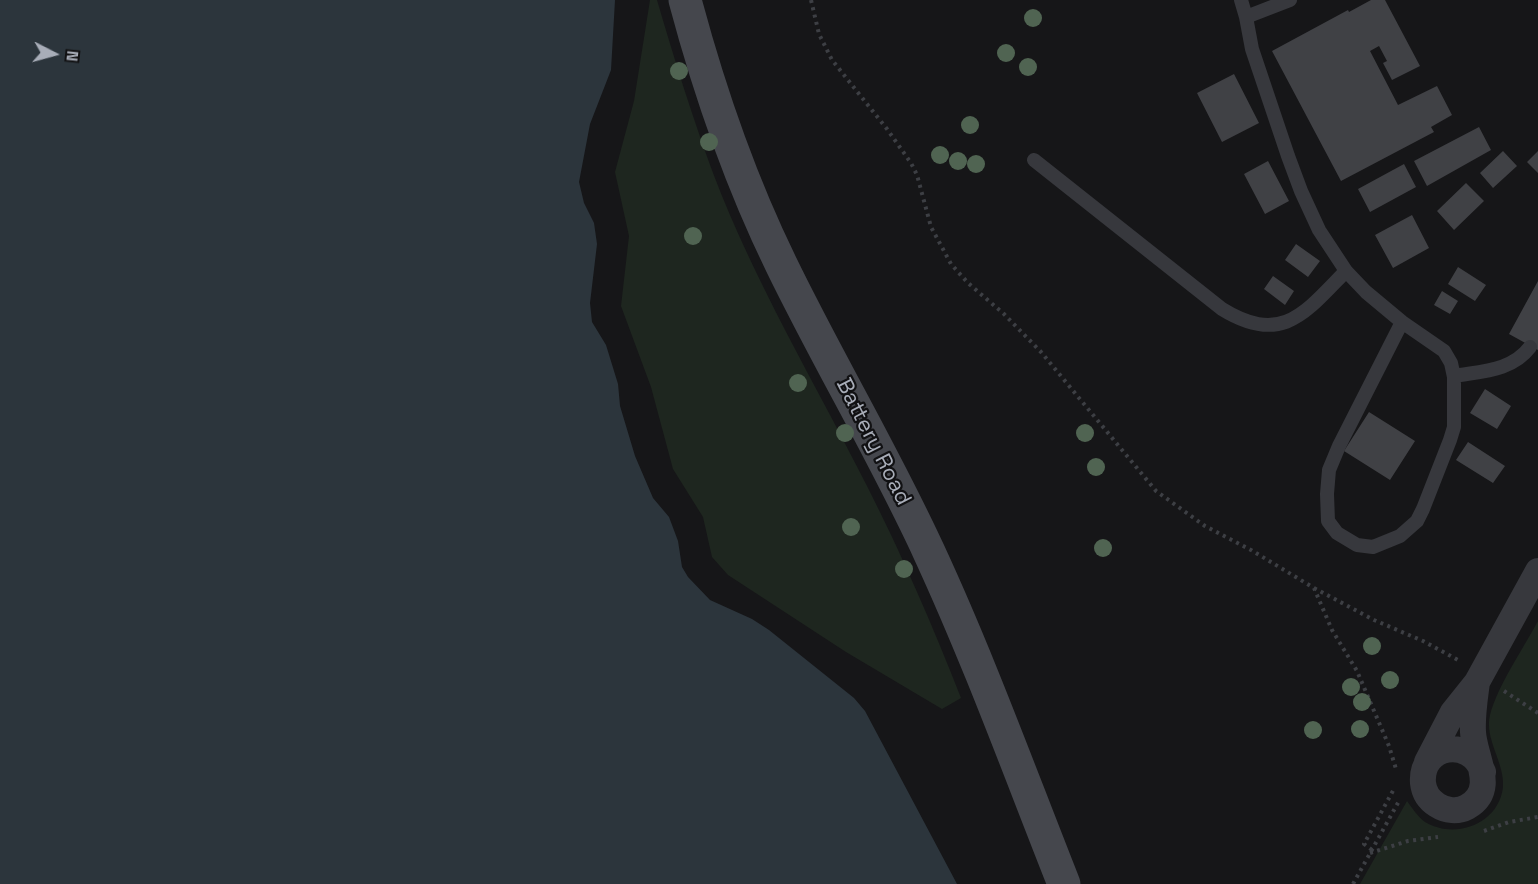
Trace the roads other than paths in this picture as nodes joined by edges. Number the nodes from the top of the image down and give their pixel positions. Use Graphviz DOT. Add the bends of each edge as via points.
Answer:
graph roads {
  1 [pos="685,0"];
  2 [pos="1241,0"];
  3 [pos="1290,0"];
  4 [pos="1246,17"];
  5 [pos="1034,160"];
  6 [pos="1346,271"];
  7 [pos="1402,322"];
  8 [pos="1530,347"];
  9 [pos="1454,376"];
  10 [pos="1538,571"];
  11 [pos="1477,682"];
  12 [pos="1483,772"];
  13 [pos="1412,775"];
  14 [pos="1064,884"];
  1 -- 14 [label="street, Battery Road" via="722,123 750,194 785,272 929,551"];
  2 -- 4 [label="lane"];
  3 -- 4 [label="lane"];
  4 -- 6 [label="lane" via="1252,49 1297,182 1319,230"];
  5 -- 6 [label="lane" via="1222,309 1247,322 1279,324 1297,318"];
  6 -- 7 [label="lane"];
  7 -- 9 [label="lane" via="1444,351"];
  7 -- 9 [label="lane" via="1332,460 1326,513 1329,525 1337,533 1369,548 1400,537 1417,521 1453,432"];
  8 -- 9 [label="lane" via="1513,363"];
  10 -- 11 [label="street"];
  11 -- 12 [label="street" via="1473,737"];
  11 -- 13 [label="street"];
  12 -- 13 [label="street" via="1476,759 1457,749 1436,754"];
  12 -- 13 [label="street" via="1480,795 1461,810 1445,809 1432,801"];
}
